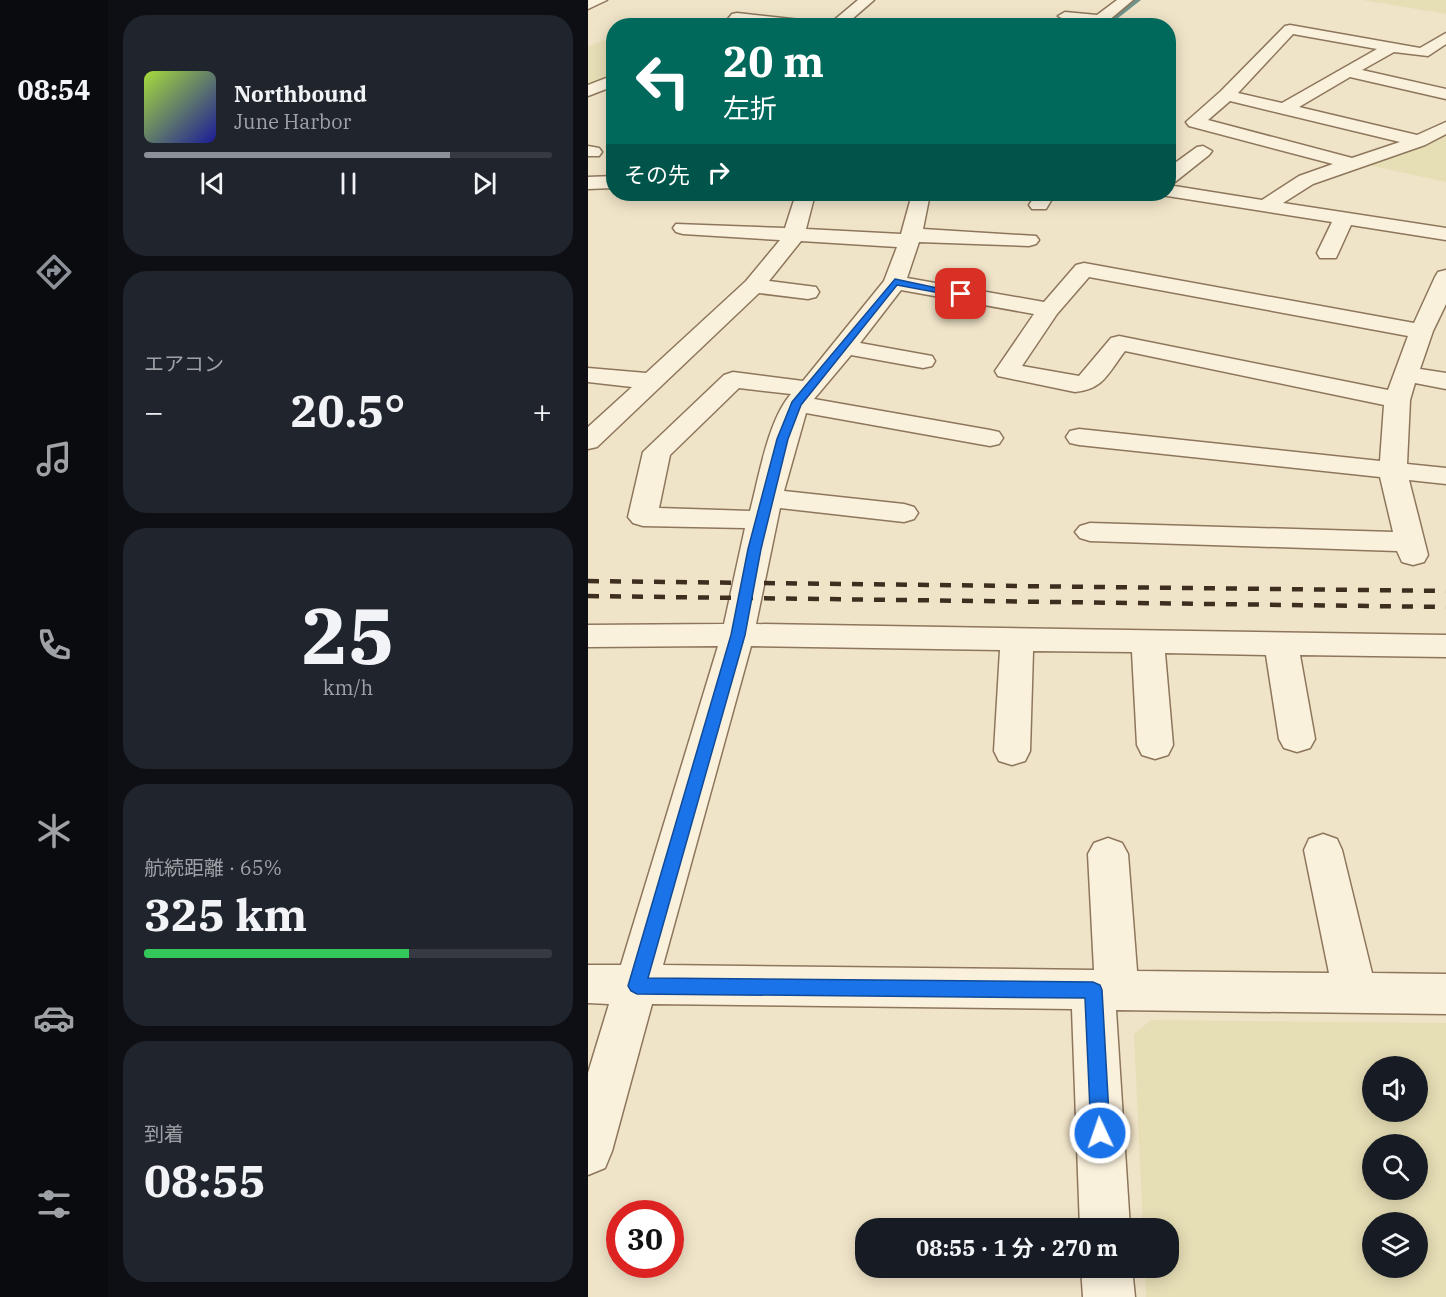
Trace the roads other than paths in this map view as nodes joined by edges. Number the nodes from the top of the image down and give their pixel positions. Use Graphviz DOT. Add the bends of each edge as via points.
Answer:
graph roads {
  1 [pos="600,0"];
  2 [pos="753,0"];
  3 [pos="867,0"];
  4 [pos="1125,0"];
  5 [pos="588,5"];
  6 [pos="1065,16"];
  7 [pos="736,18"];
  8 [pos="844,18"];
  9 [pos="1074,18"];
  10 [pos="1102,18"];
  11 [pos="1446,37"];
  12 [pos="1390,48"];
  13 [pos="1429,50"];
  14 [pos="1446,53"];
  15 [pos="1348,72"];
  16 [pos="606,83"];
  17 [pos="588,91"];
  18 [pos="1446,94"];
  19 [pos="1227,95"];
  20 [pos="588,100"];
  21 [pos="605,104"];
  22 [pos="1285,108"];
  23 [pos="1424,122"];
  24 [pos="1446,127"];
  25 [pos="1419,141"];
  26 [pos="1203,152"];
  27 [pos="1353,164"];
  28 [pos="1176,172"];
  29 [pos="606,182"];
  30 [pos="588,183"];
  31 [pos="1176,191"];
  32 [pos="803,201"];
  33 [pos="919,201"];
  34 [pos="1265,206"];
  35 [pos="1343,220"];
  36 [pos="683,228"];
  37 [pos="1446,234"];
  38 [pos="793,237"];
  39 [pos="910,238"];
  40 [pos="1029,240"];
  41 [pos="1328,253"];
  42 [pos="895,282"];
  43 [pos="1446,283"];
  44 [pos="754,286"];
  45 [pos="808,292"];
  46 [pos="1048,310"];
  47 [pos="1430,327"];
  48 [pos="845,347"];
  49 [pos="924,361"];
  50 [pos="1406,374"];
  51 [pos="588,375"];
  52 [pos="653,381"];
  53 [pos="1446,381"];
  54 [pos="803,397"];
  55 [pos="1397,400"];
  56 [pos="1079,437"];
  57 [pos="990,438"];
  58 [pos="588,441"];
  59 [pos="1393,472"];
  60 [pos="1446,476"];
  61 [pos="766,509"];
  62 [pos="904,513"];
  63 [pos="1090,532"];
  64 [pos="738,635"];
  65 [pos="588,636"];
  66 [pos="1017,639"];
  67 [pos="1148,641"];
  68 [pos="1281,643"];
  69 [pos="1446,646"];
  70 [pos="1297,739"];
  71 [pos="1155,744"];
  72 [pos="1012,751"];
  73 [pos="1323,850"];
  74 [pos="1108,854"];
  75 [pos="588,984"];
  76 [pos="637,986"];
  77 [pos="1105,990"];
  78 [pos="1355,993"];
  79 [pos="1446,994"];
  80 [pos="588,1151"];
  81 [pos="1105,1218"];
  82 [pos="1108,1278"];
  83 [pos="1109,1297"];
  1 -- 5 [label="street"];
  2 -- 7 [label="street"];
  3 -- 8 [label="street"];
  4 -- 10 [label="street"];
  6 -- 9 [label="street"];
  11 -- 13 [label="street"];
  12 -- 13 [label="street" via="1423,53"];
  12 -- 15 [label="street"];
  12 -- 19 [label="street" via="1290,29"];
  13 -- 14 [label="street"];
  15 -- 18 [label="street"];
  15 -- 22 [label="street"];
  16 -- 17 [label="street"];
  19 -- 22 [label="street"];
  19 -- 27 [label="street" via="1195,122"];
  20 -- 21 [label="street"];
  22 -- 25 [label="street"];
  23 -- 24 [label="street"];
  24 -- 25 [label="street"];
  25 -- 27 [label="street"];
  26 -- 28 [label="street"];
  27 -- 34 [label="street" via="1306,180"];
  29 -- 30 [label="street"];
  31 -- 34 [label="street"];
  32 -- 38 [label="street"];
  33 -- 39 [label="street"];
  34 -- 35 [label="street"];
  35 -- 37 [label="street"];
  35 -- 41 [label="street"];
  36 -- 38 [label="street"];
  38 -- 39 [label="street"];
  38 -- 44 [label="street"];
  39 -- 40 [label="street"];
  39 -- 42 [label="street"];
  42 -- 46 [label="street"];
  42 -- 48 [label="street"];
  43 -- 47 [label="street"];
  44 -- 45 [label="street"];
  44 -- 52 [label="street"];
  46 -- 47 [label="street" via="1084,270"];
  46 -- 55 [label="street" via="1007,371 1087,383 1119,343"];
  47 -- 50 [label="street"];
  48 -- 49 [label="street"];
  48 -- 54 [label="street"];
  50 -- 53 [label="street"];
  50 -- 55 [label="street"];
  51 -- 52 [label="street"];
  52 -- 58 [label="street"];
  54 -- 57 [label="street"];
  54 -- 61 [label="street" via="783,439"];
  54 -- 61 [label="street" via="733,380 657,452 643,518"];
  55 -- 59 [label="street"];
  56 -- 59 [label="street"];
  59 -- 60 [label="street"];
  59 -- 63 [label="street" via="1411,548"];
  61 -- 62 [label="street"];
  61 -- 64 [label="street" via="754,549"];
  64 -- 65 [label="street"];
  64 -- 66 [label="street"];
  64 -- 76 [label="street"];
  66 -- 67 [label="street"];
  66 -- 72 [label="street"];
  67 -- 68 [label="street"];
  67 -- 71 [label="street"];
  68 -- 69 [label="street"];
  68 -- 70 [label="street"];
  73 -- 78 [label="street"];
  74 -- 77 [label="street"];
  75 -- 76 [label="street"];
  76 -- 77 [label="street"];
  76 -- 80 [label="street"];
  77 -- 78 [label="street"];
  77 -- 81 [label="street"];
  78 -- 79 [label="street"];
  82 -- 83 [label="street"];
}
